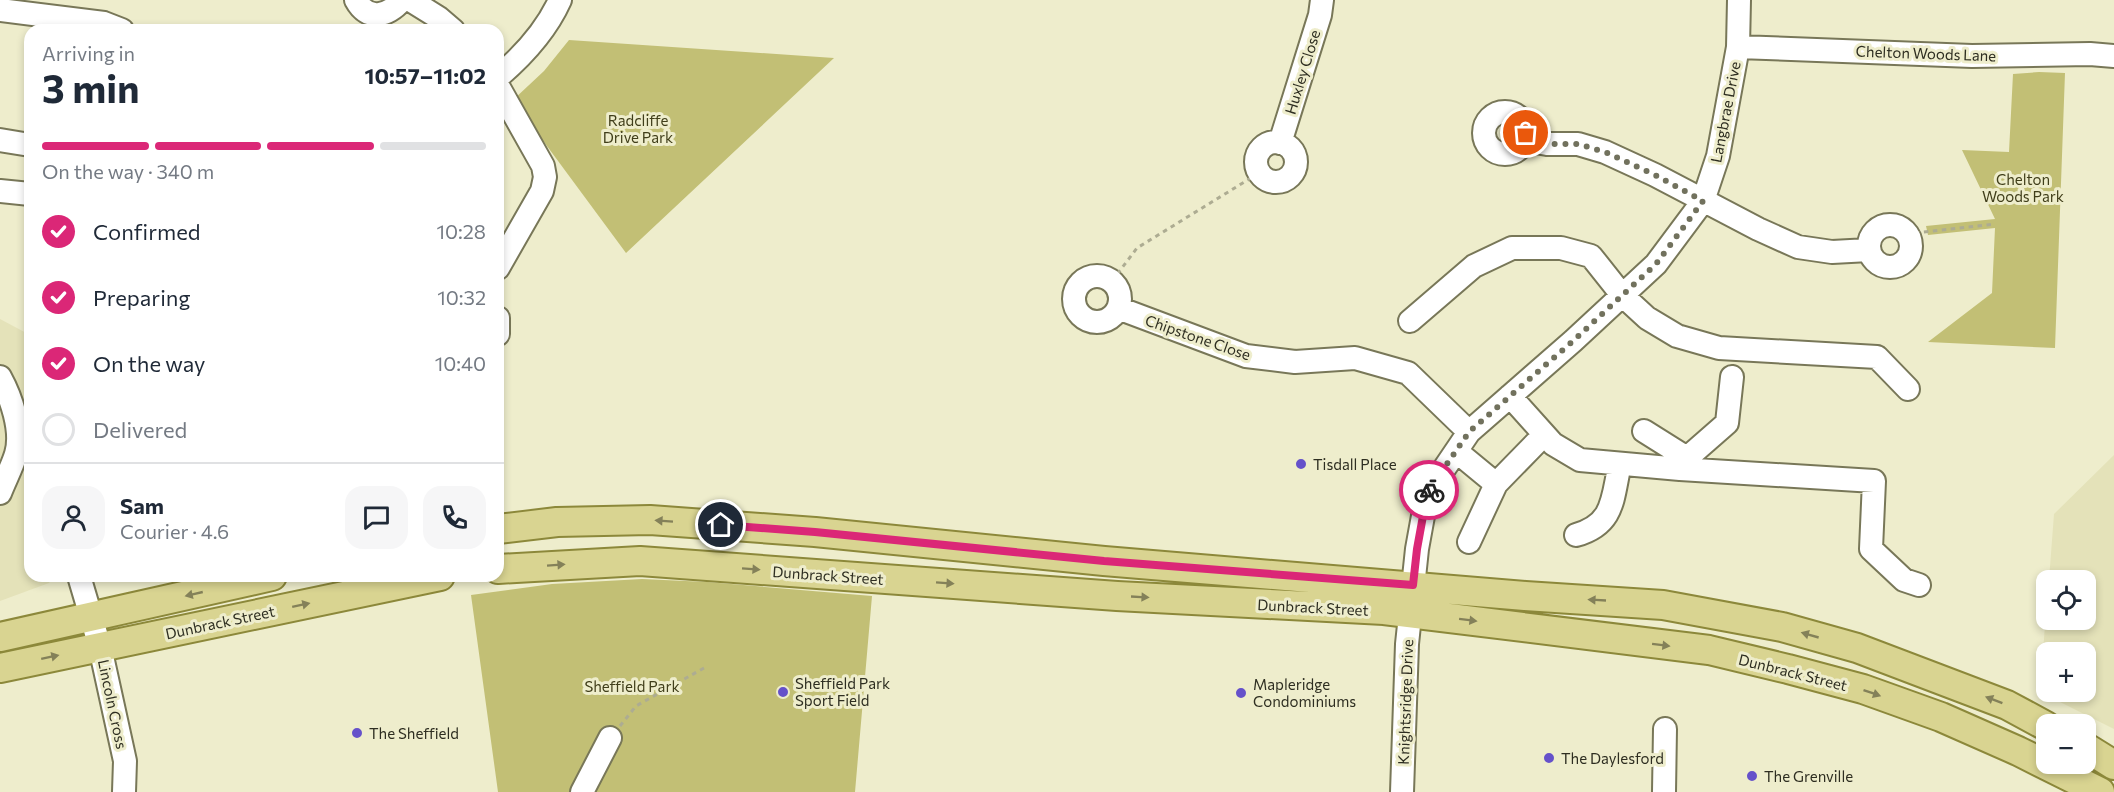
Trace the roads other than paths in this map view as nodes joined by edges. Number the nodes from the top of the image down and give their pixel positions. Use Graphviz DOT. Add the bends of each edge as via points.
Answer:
graph roads {
  1 [pos="356,0"];
  2 [pos="402,0"];
  3 [pos="410,0"];
  4 [pos="560,0"];
  5 [pos="1322,0"];
  6 [pos="1739,0"];
  7 [pos="0,10"];
  8 [pos="107,24"];
  9 [pos="446,24"];
  10 [pos="1738,47"];
  11 [pos="2114,56"];
  12 [pos="504,71"];
  13 [pos="504,97"];
  14 [pos="0,140"];
  15 [pos="1525,140"];
  16 [pos="1280,143"];
  17 [pos="24,144"];
  18 [pos="0,191"];
  19 [pos="24,193"];
  20 [pos="1703,201"];
  21 [pos="1869,250"];
  22 [pos="504,258"];
  23 [pos="1622,295"];
  24 [pos="1118,308"];
  25 [pos="1410,321"];
  26 [pos="0,377"];
  27 [pos="1732,377"];
  28 [pos="1908,389"];
  29 [pos="1510,396"];
  30 [pos="1644,431"];
  31 [pos="1469,432"];
  32 [pos="1536,443"];
  33 [pos="1456,451"];
  34 [pos="24,453"];
  35 [pos="1620,464"];
  36 [pos="1683,464"];
  37 [pos="1496,484"];
  38 [pos="0,494"];
  39 [pos="504,529"];
  40 [pos="1576,535"];
  41 [pos="1469,542"];
  42 [pos="504,569"];
  43 [pos="81,582"];
  44 [pos="246,582"];
  45 [pos="411,582"];
  46 [pos="1919,585"];
  47 [pos="1411,599"];
  48 [pos="91,618"];
  49 [pos="0,637"];
  50 [pos="100,647"];
  51 [pos="0,668"];
  52 [pos="2036,721"];
  53 [pos="1665,729"];
  54 [pos="610,738"];
  55 [pos="2096,754"];
  56 [pos="2114,765"];
  57 [pos="124,792"];
  58 [pos="582,792"];
  59 [pos="1402,792"];
  60 [pos="1664,792"];
  61 [pos="2100,792"];
  1 -- 2 [label="street" via="361,8 378,15"];
  3 -- 9 [label="street"];
  4 -- 12 [label="street" via="535,41"];
  5 -- 16 [label="street, Huxley Close"];
  6 -- 10 [label="street, Langbrae Drive"];
  7 -- 8 [label="street"];
  10 -- 11 [label="street, Chelton Woods Lane" via="1972,56"];
  10 -- 20 [label="street, Langbrae Drive" via="1718,156"];
  13 -- 22 [label="street" via="543,166 545,177 542,191"];
  14 -- 17 [label="street"];
  15 -- 20 [label="street" via="1578,144 1605,152"];
  16 -- 16 [label="street" via="1294,155 1295,168 1287,178 1269,181 1259,173 1256,160 1267,144"];
  18 -- 19 [label="street"];
  20 -- 21 [label="street" via="1798,247 1832,252"];
  20 -- 23 [label="street, Langbrae Drive" via="1656,264"];
  21 -- 21 [label="street" via="1871,236 1881,227 1895,226 1906,234 1910,247 1909,254 1894,267 1881,265"];
  23 -- 25 [label="street" via="1592,256 1561,248 1512,248 1474,266"];
  23 -- 28 [label="street" via="1647,318 1677,336 1719,348 1877,357"];
  23 -- 29 [label="street, Langbrae Drive"];
  24 -- 24 [label="street" via="1109,319 1095,322 1082,317 1075,306 1075,292 1083,281 1097,276 1112,281 1119,294"];
  24 -- 31 [label="street, Chipstone Close" via="1246,356 1295,362 1355,358 1408,373"];
  26 -- 34 [label="street" via="9,392"];
  27 -- 36 [label="street" via="1727,423"];
  29 -- 31 [label="street, Langbrae Drive"];
  29 -- 35 [label="street" via="1553,444 1580,460"];
  30 -- 36 [label="street"];
  31 -- 33 [label="street, Langbrae Drive"];
  32 -- 37 [label="street"];
  33 -- 37 [label="street"];
  33 -- 47 [label="street, Langbrae Drive" via="1427,494"];
  34 -- 38 [label="street"];
  35 -- 36 [label="street"];
  35 -- 40 [label="street" via="1604,522"];
  36 -- 46 [label="street" via="1874,481 1871,549 1904,580"];
  37 -- 41 [label="street"];
  47 -- 39 [label="main road, Dunbrack Street, one-way" via="1104,561 815,532 650,520 557,522"];
  42 -- 47 [label="main road, Dunbrack Street, one-way" via="640,561 1117,596"];
  43 -- 48 [label="street, Lincoln Cross"];
  44 -- 48 [label="main road, one-way"];
  50 -- 45 [label="main road, Dunbrack Street, one-way"];
  52 -- 47 [label="main road, Dunbrack Street, one-way" via="2007,705 1868,652 1782,627 1663,605 1525,596"];
  47 -- 59 [label="street, Knightsridge Drive"];
  47 -- 61 [label="main road, Dunbrack Street, one-way" via="1709,651 1863,689 1941,717"];
  48 -- 49 [label="main road"];
  48 -- 50 [label="street, Lincoln Cross"];
  51 -- 50 [label="main road, Dunbrack Street, one-way"];
  50 -- 57 [label="street, Lincoln Cross" via="125,761"];
  53 -- 60 [label="street"];
  54 -- 58 [label="street"];
  55 -- 56 [label="main road"];
}
